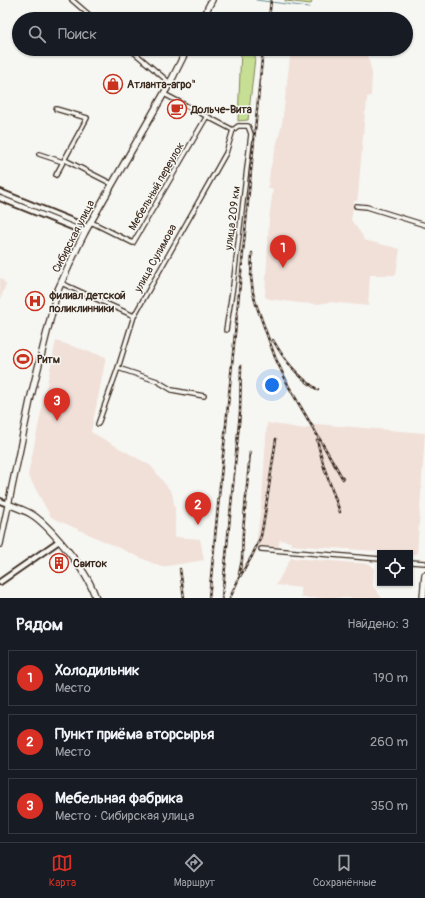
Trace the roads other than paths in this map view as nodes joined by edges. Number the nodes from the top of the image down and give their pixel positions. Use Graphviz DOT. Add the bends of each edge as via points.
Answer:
graph roads {
  1 [pos="72,0"];
  2 [pos="212,0"];
  3 [pos="86,12"];
  4 [pos="206,12"];
  5 [pos="138,56"];
  6 [pos="184,56"];
  7 [pos="170,83"];
  8 [pos="164,94"];
  9 [pos="56,108"];
  10 [pos="207,116"];
  11 [pos="232,130"];
  12 [pos="38,154"];
  13 [pos="64,161"];
  14 [pos="56,175"];
  15 [pos="112,184"];
  16 [pos="0,192"];
  17 [pos="0,198"];
  18 [pos="356,206"];
  19 [pos="425,226"];
  20 [pos="88,227"];
  21 [pos="61,283"];
  22 [pos="134,316"];
  23 [pos="226,330"];
  24 [pos="118,368"];
  25 [pos="204,396"];
  26 [pos="98,424"];
  27 [pos="0,501"];
  28 [pos="8,504"];
  29 [pos="59,541"];
  30 [pos="0,544"];
  31 [pos="261,549"];
  32 [pos="377,559"];
  33 [pos="413,562"];
  34 [pos="425,563"];
  35 [pos="425,575"];
  36 [pos="0,582"];
  37 [pos="96,598"];
  38 [pos="423,598"];
  1 -- 3 [label="street"];
  2 -- 4 [label="main road"];
  5 -- 7 [label="street"];
  6 -- 7 [label="main road, Сибирская улица"];
  7 -- 8 [label="main road, Сибирская улица"];
  8 -- 10 [label="street"];
  8 -- 15 [label="main road, Сибирская улица"];
  9 -- 13 [label="street" via="87,118"];
  10 -- 11 [label="street"];
  10 -- 20 [label="street, Мебельный переулок" via="133,244"];
  11 -- 22 [label="street, улица Сулимова" via="226,153"];
  11 -- 23 [label="street, улица 209 км" via="238,126 248,126 251,134"];
  12 -- 13 [label="street"];
  13 -- 14 [label="street"];
  13 -- 15 [label="street"];
  15 -- 20 [label="main road, Сибирская улица"];
  16 -- 20 [label="street"];
  17 -- 20 [label="street"];
  18 -- 19 [label="street" via="367,207"];
  20 -- 21 [label="main road, Сибирская улица"];
  21 -- 22 [label="street"];
  21 -- 28 [label="main road, Сибирская улица" via="31,396"];
  22 -- 24 [label="street, улица Сулимова"];
  24 -- 25 [label="street" via="172,390"];
  24 -- 26 [label="street, улица Сулимова"];
  27 -- 28 [label="street"];
  28 -- 29 [label="main road" via="30,513"];
  28 -- 30 [label="main road, Сибирская улица"];
  29 -- 36 [label="street"];
  29 -- 37 [label="main road" via="84,573"];
  31 -- 32 [label="street"];
  33 -- 34 [label="street"];
  35 -- 38 [label="main road"];
}
